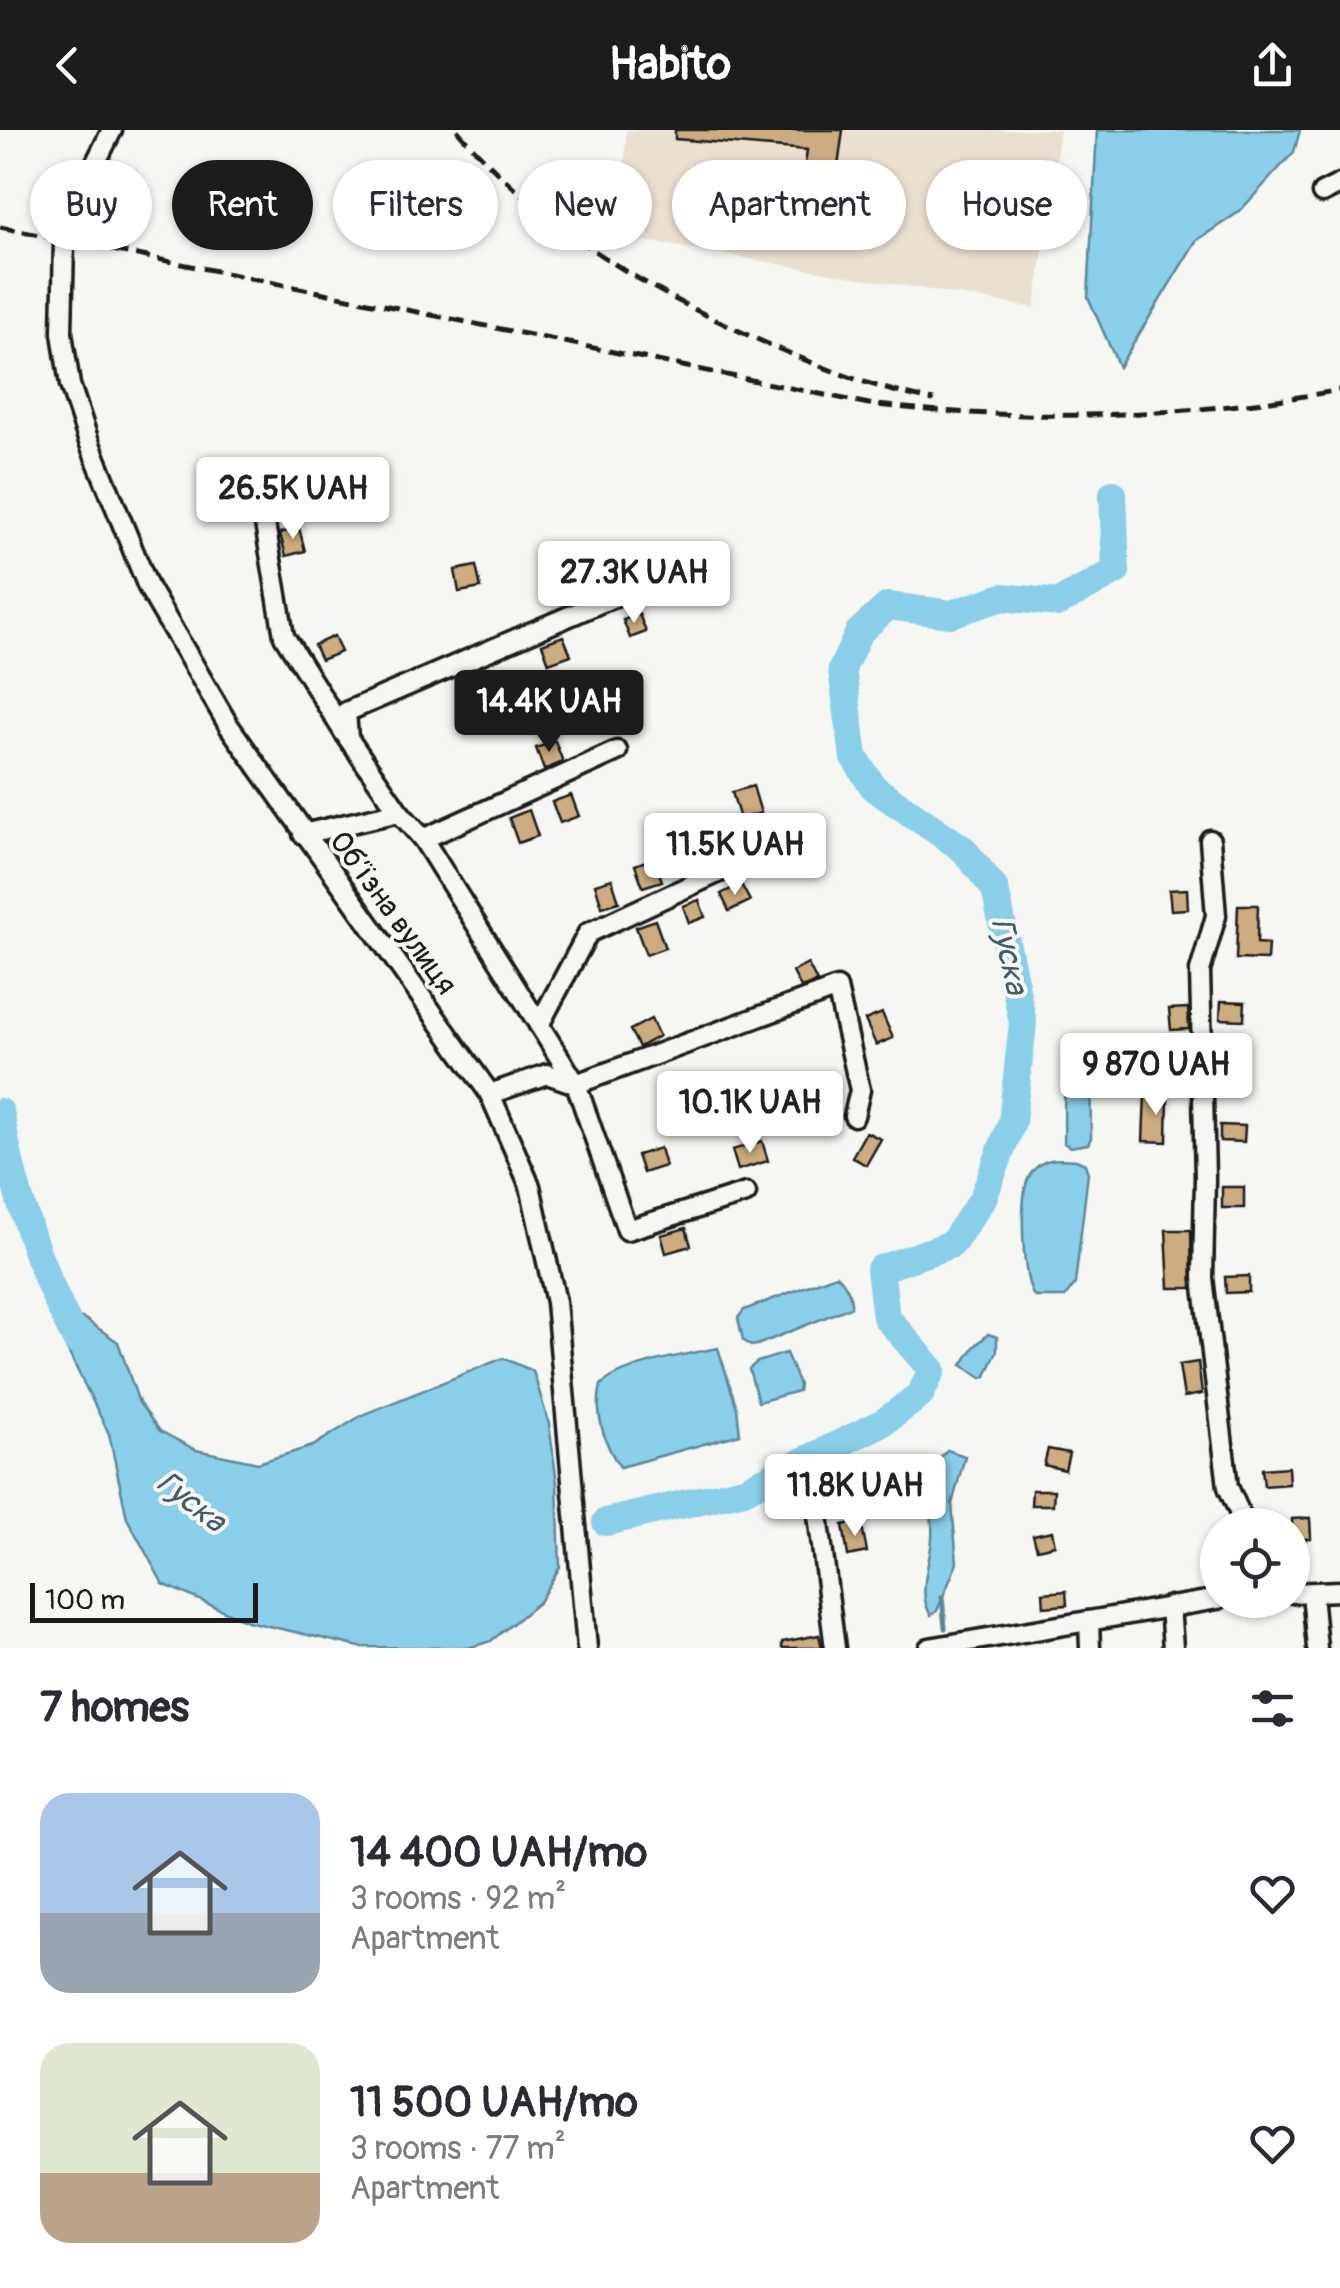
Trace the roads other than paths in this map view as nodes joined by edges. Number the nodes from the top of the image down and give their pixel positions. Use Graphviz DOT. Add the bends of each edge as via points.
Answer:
graph roads {
  1 [pos="112,130"];
  2 [pos="1340,184"];
  3 [pos="1322,193"];
  4 [pos="264,518"];
  5 [pos="658,578"];
  6 [pos="348,738"];
  7 [pos="617,751"];
  8 [pos="399,812"];
  9 [pos="302,834"];
  10 [pos="423,840"];
  11 [pos="1210,840"];
  12 [pos="726,870"];
  13 [pos="539,1025"];
  14 [pos="576,1084"];
  15 [pos="490,1094"];
  16 [pos="854,1116"];
  17 [pos="746,1193"];
  18 [pos="1237,1508"];
  19 [pos="818,1515"];
  20 [pos="1340,1591"];
  21 [pos="1312,1593"];
  22 [pos="1200,1602"];
  23 [pos="1170,1606"];
  24 [pos="1088,1621"];
  25 [pos="587,1648"];
  26 [pos="835,1648"];
  27 [pos="929,1648"];
  28 [pos="1090,1648"];
  29 [pos="1172,1648"];
  30 [pos="1317,1648"];
  1 -- 9 [label="street, Обʼїзна вулиця" via="71,212 64,241 62,333 70,385 148,587 228,726"];
  2 -- 3 [label="street"];
  4 -- 6 [label="street" via="284,636"];
  5 -- 6 [label="street" via="346,712"];
  6 -- 8 [label="street"];
  7 -- 10 [label="street"];
  8 -- 9 [label="street"];
  8 -- 10 [label="street"];
  9 -- 15 [label="street, Обʼїзна вулиця"];
  10 -- 13 [label="street"];
  11 -- 18 [label="street" via="1216,916 1200,972 1203,1278 1228,1487"];
  12 -- 13 [label="street" via="588,933"];
  13 -- 14 [label="street"];
  14 -- 15 [label="street" via="547,1074"];
  14 -- 16 [label="street" via="837,988 860,1090"];
  14 -- 17 [label="street" via="627,1230"];
  15 -- 25 [label="street, Обʼїзна вулиця" via="530,1186 556,1302"];
  19 -- 26 [label="street"];
  20 -- 21 [label="street"];
  21 -- 30 [label="street"];
  22 -- 23 [label="street"];
  23 -- 24 [label="street"];
  23 -- 29 [label="street"];
  24 -- 27 [label="street"];
  24 -- 28 [label="street"];
}
